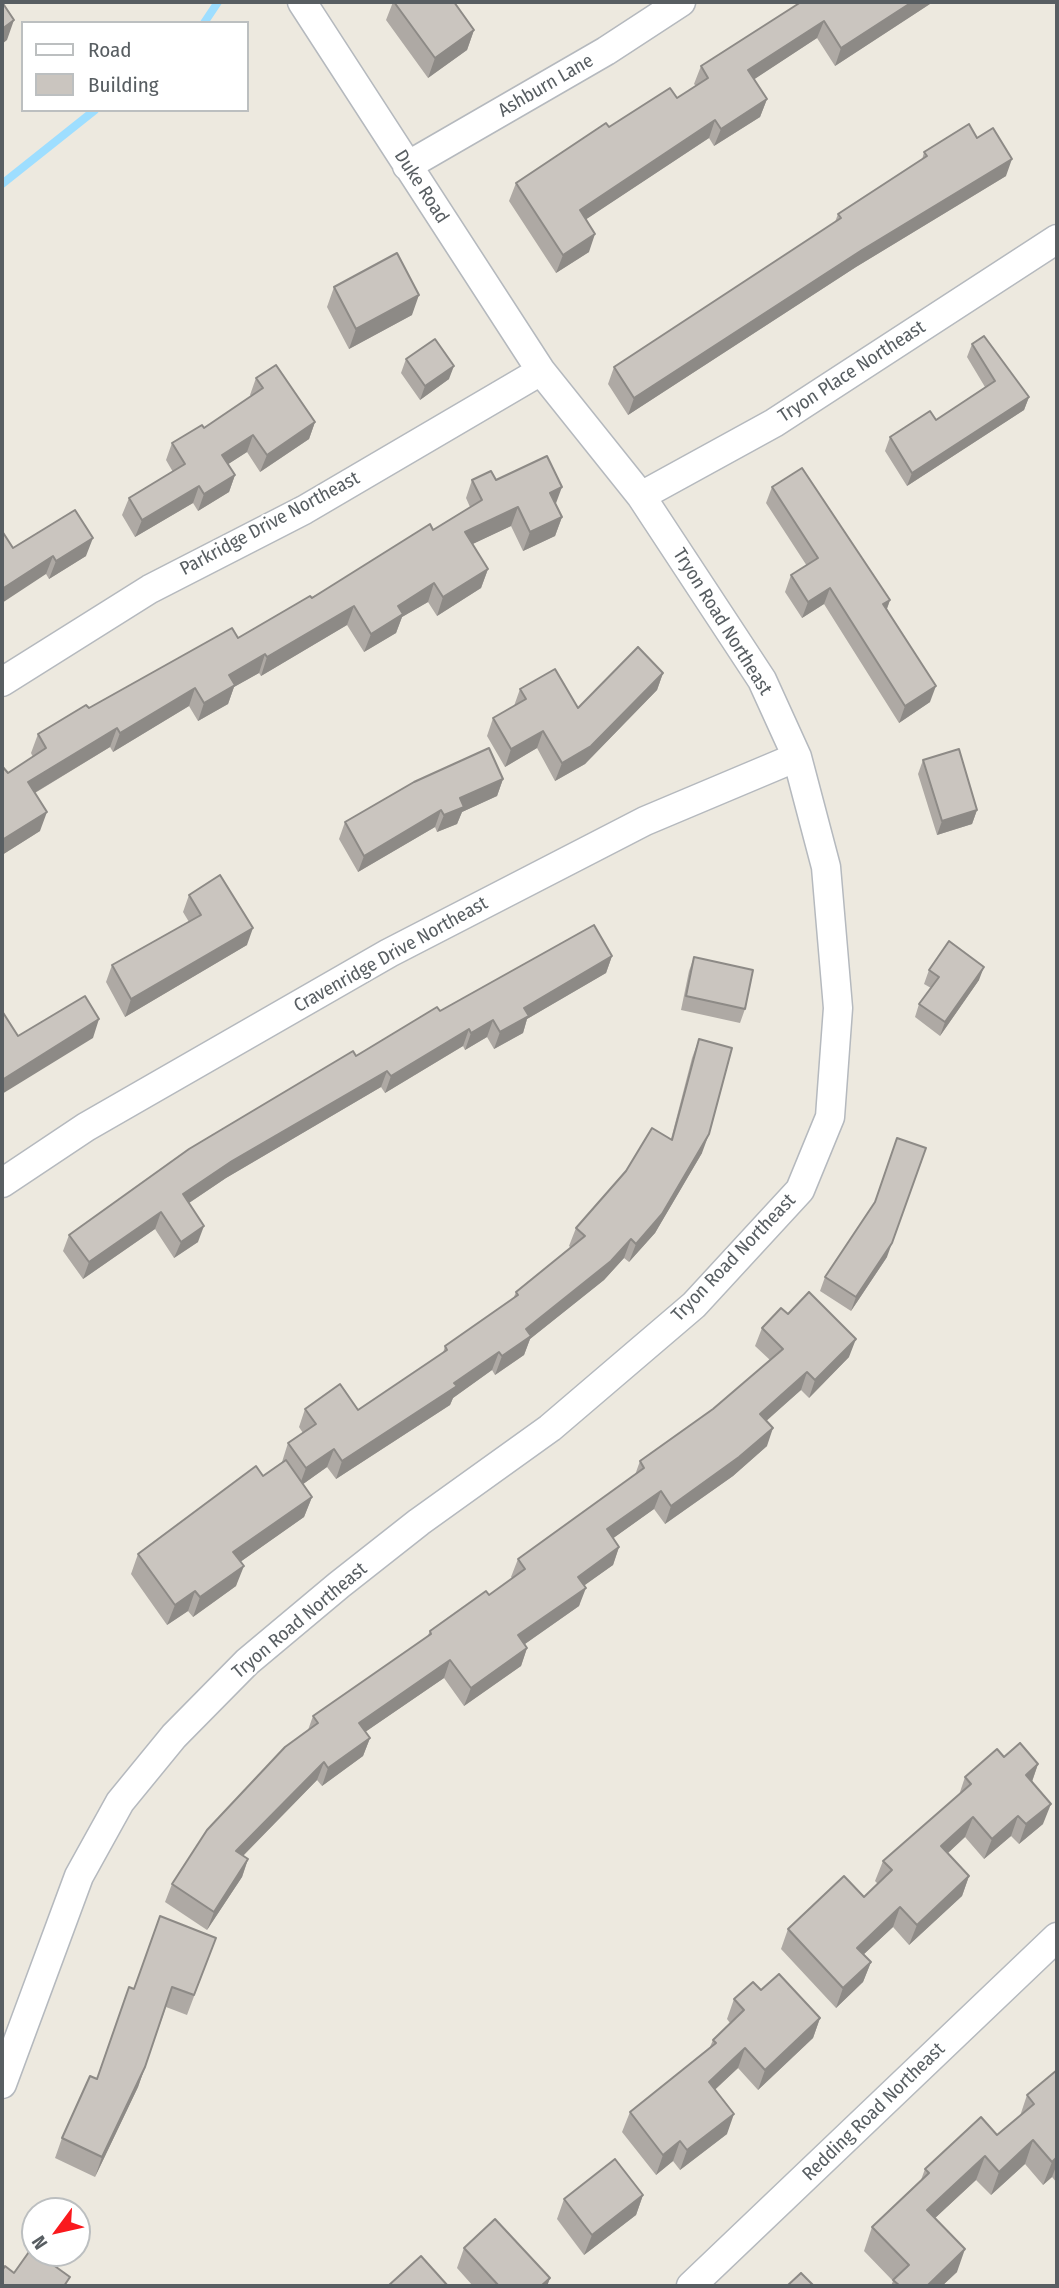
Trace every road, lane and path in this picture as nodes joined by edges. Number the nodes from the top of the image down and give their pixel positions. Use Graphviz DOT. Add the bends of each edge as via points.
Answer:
graph roads {
  1 [pos="302,2"];
  2 [pos="681,2"];
  3 [pos="407,166"];
  4 [pos="1057,240"];
  5 [pos="541,371"];
  6 [pos="641,496"];
  7 [pos="2,682"];
  8 [pos="797,757"];
  9 [pos="2,1183"];
  10 [pos="1057,1937"];
  11 [pos="2,2084"];
  12 [pos="691,2286"];
  1 -- 3 [label="street, Duke Road"];
  2 -- 3 [label="street, Ashburn Lane" via="606,51"];
  3 -- 5 [label="street, Duke Road"];
  4 -- 6 [label="street, Tryon Place Northeast" via="774,423"];
  5 -- 6 [label="street, Tryon Road Northeast"];
  5 -- 7 [label="street, Parkridge Drive Northeast" via="304,510 150,589"];
  6 -- 8 [label="street, Tryon Road Northeast" via="762,680"];
  8 -- 9 [label="street, Cravenridge Drive Northeast" via="645,821 389,953 86,1126"];
  8 -- 11 [label="street, Tryon Road Northeast" via="826,867 838,1007 830,1117 800,1190 694,1305 550,1428 339,1585 247,1662 174,1736 120,1802 79,1876"];
  10 -- 12 [label="street, Redding Road Northeast"];
}
